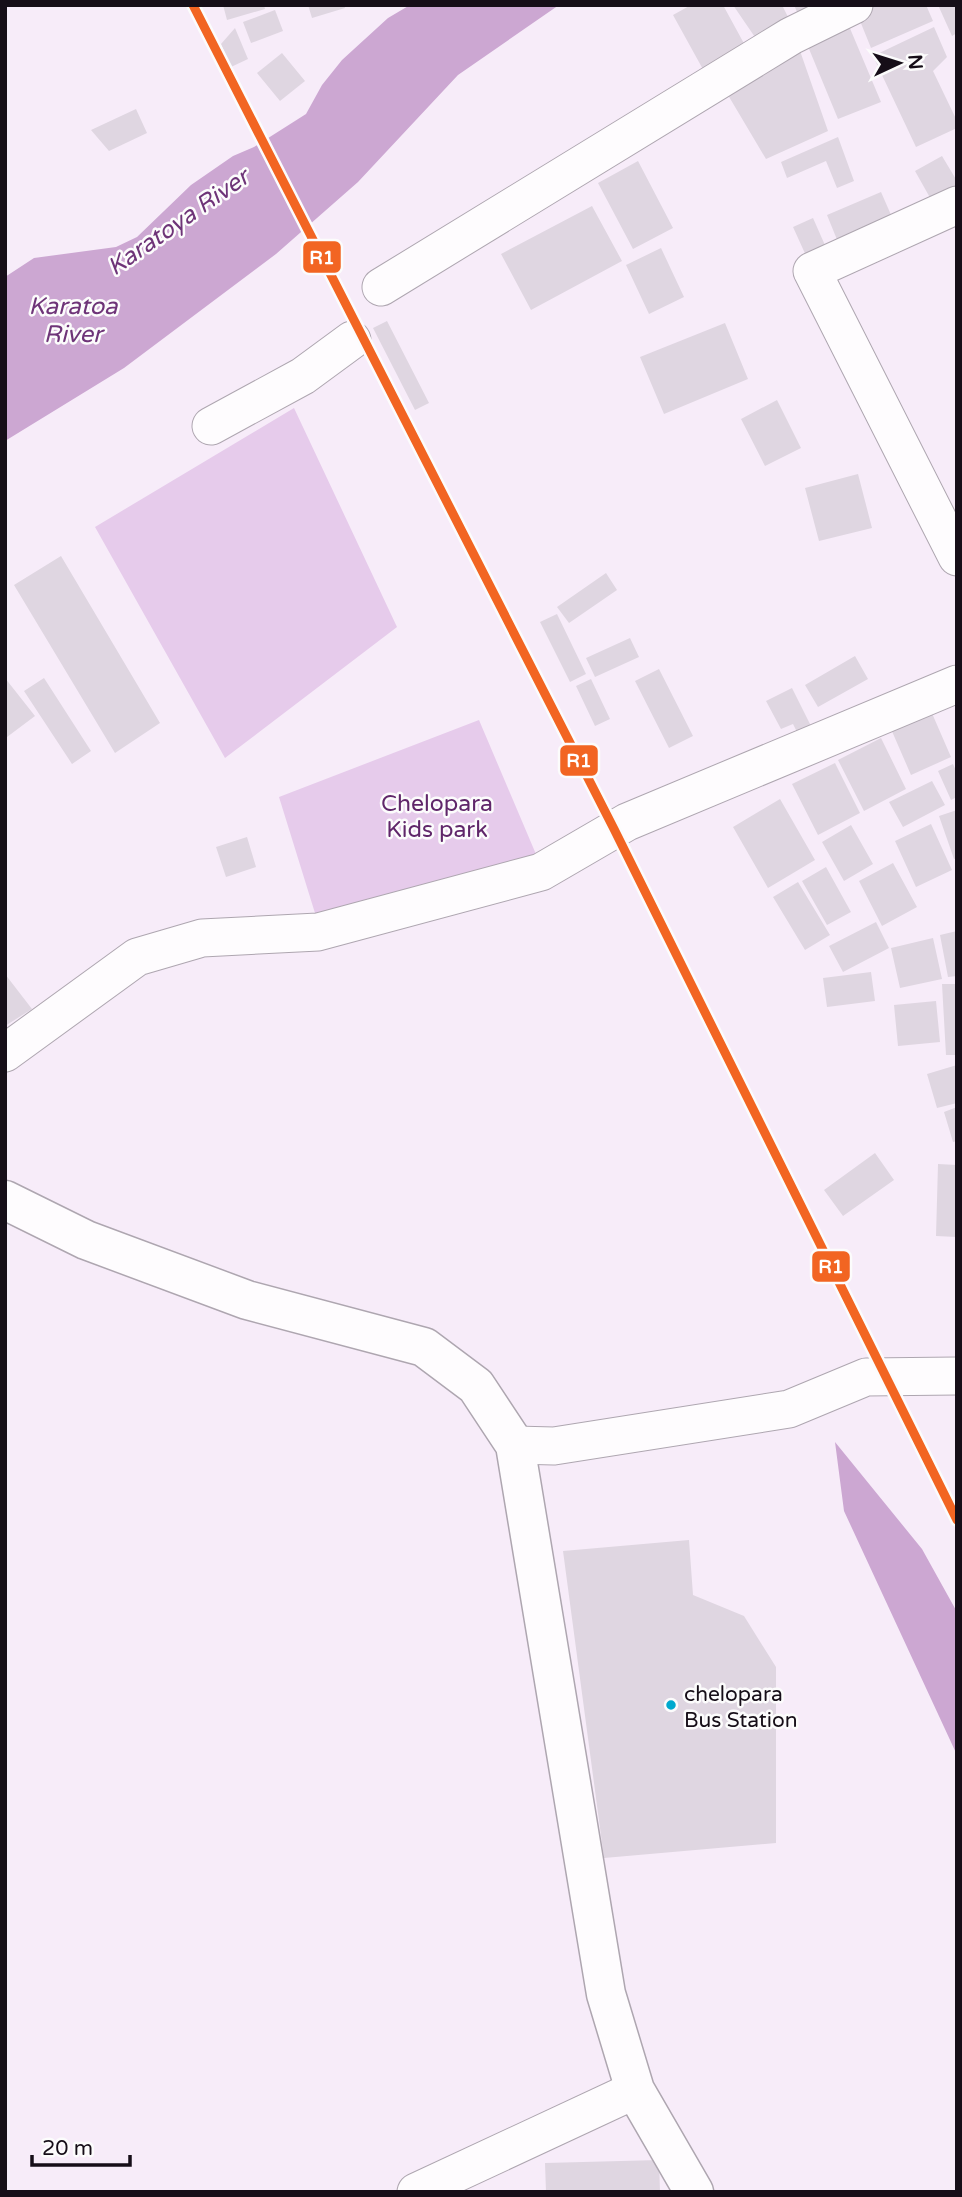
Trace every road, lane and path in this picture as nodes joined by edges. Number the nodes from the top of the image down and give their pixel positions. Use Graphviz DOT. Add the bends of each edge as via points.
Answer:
graph roads {
  1 [pos="854,5"];
  2 [pos="957,205"];
  3 [pos="381,287"];
  4 [pos="352,340"];
  5 [pos="211,426"];
  6 [pos="956,550"];
  7 [pos="957,684"];
  8 [pos="5,1053"];
  9 [pos="5,1200"];
  10 [pos="957,1376"];
  11 [pos="515,1444"];
  12 [pos="635,2090"];
  13 [pos="416,2192"];
  14 [pos="694,2192"];
  1 -- 3 [label="street" via="791,36"];
  2 -- 6 [label="street" via="812,271"];
  4 -- 5 [label="street" via="303,376"];
  7 -- 8 [label="street" via="626,822 541,872 318,932 202,938 137,957"];
  9 -- 11 [label="main road" via="86,1240 247,1300 424,1348 475,1386"];
  10 -- 11 [label="street" via="866,1377 789,1409 554,1446"];
  11 -- 12 [label="main road" via="606,1994"];
  12 -- 13 [label="street"];
  12 -- 14 [label="main road"];
}
